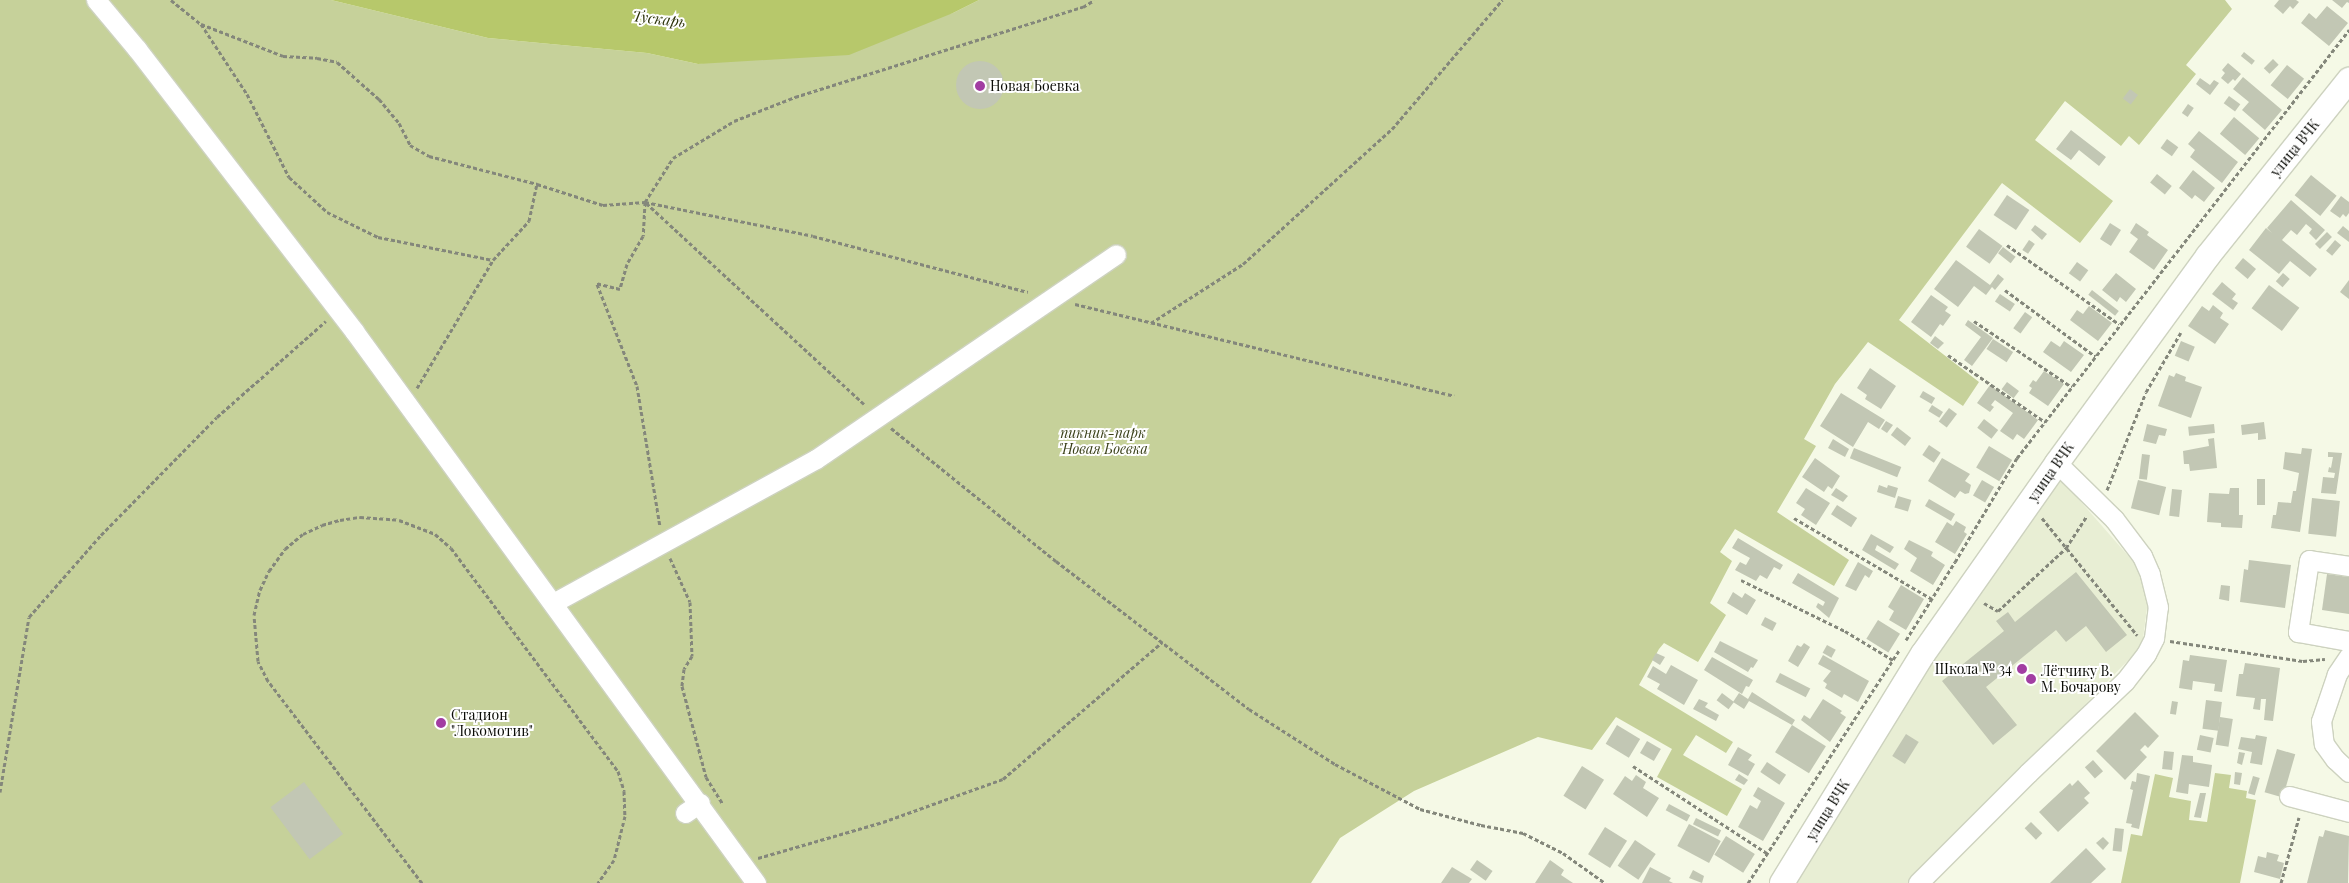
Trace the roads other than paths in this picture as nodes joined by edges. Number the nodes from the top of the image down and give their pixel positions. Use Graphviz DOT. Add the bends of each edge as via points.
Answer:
graph roads {
  1 [pos="96,0"];
  2 [pos="2349,80"];
  3 [pos="1116,254"];
  4 [pos="2057,463"];
  5 [pos="2349,566"];
  6 [pos="553,603"];
  7 [pos="2349,651"];
  8 [pos="2349,772"];
  9 [pos="2296,798"];
  10 [pos="2349,812"];
  11 [pos="756,883"];
  12 [pos="1782,883"];
  13 [pos="1918,883"];
  1 -- 6 [label="lane" via="338,311"];
  2 -- 4 [label="main road, улица ВЧК" via="2208,256"];
  3 -- 6 [label="lane" via="816,459"];
  4 -- 12 [label="main road, улица ВЧК" via="1923,654"];
  4 -- 13 [label="lane" via="2114,519 2142,556 2157,602 2154,638 2125,681"];
  5 -- 7 [label="lane" via="2309,560 2298,632"];
  6 -- 11 [label="lane" via="693,808"];
  7 -- 8 [label="lane" via="2321,720 2324,744"];
  9 -- 10 [label="lane"];
}
